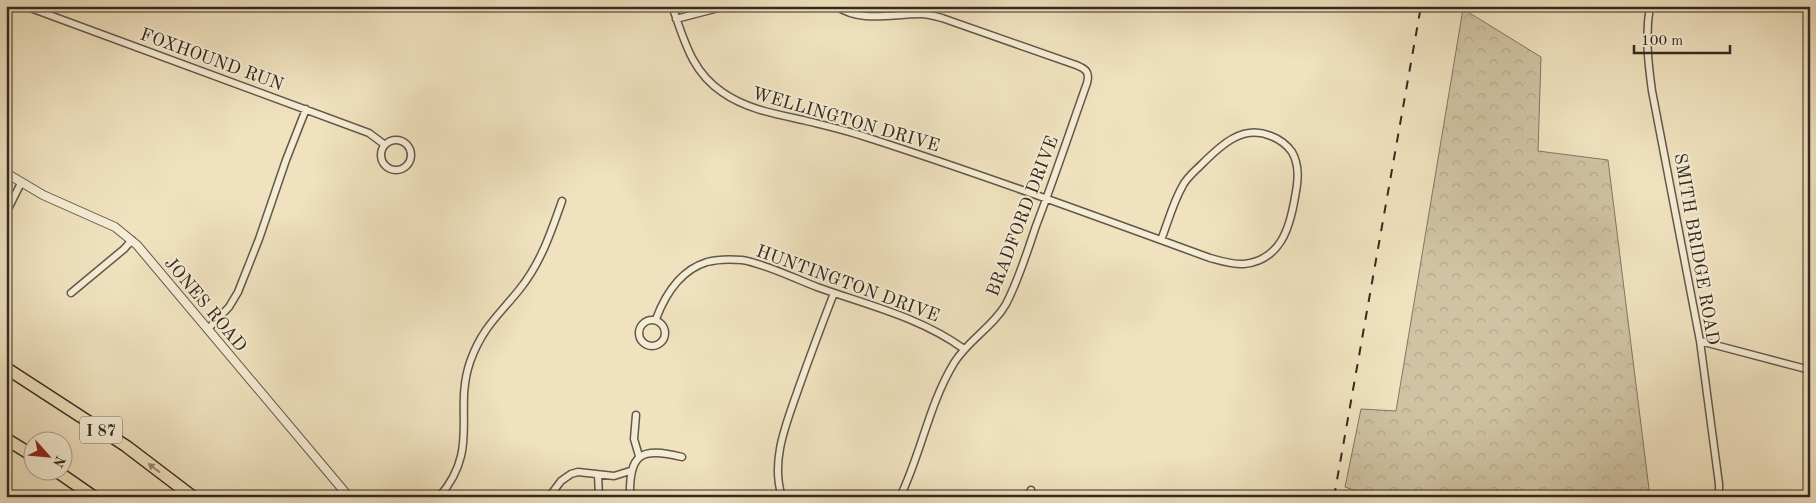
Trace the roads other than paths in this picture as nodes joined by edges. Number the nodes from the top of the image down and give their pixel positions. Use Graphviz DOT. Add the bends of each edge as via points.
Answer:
graph roads {
  1 [pos="25,6"];
  2 [pos="672,6"];
  3 [pos="726,6"];
  4 [pos="836,6"];
  5 [pos="1650,6"];
  6 [pos="676,19"];
  7 [pos="306,109"];
  8 [pos="385,145"];
  9 [pos="6,173"];
  10 [pos="20,183"];
  11 [pos="1046,199"];
  12 [pos="562,201"];
  13 [pos="6,213"];
  14 [pos="132,240"];
  15 [pos="1162,240"];
  16 [pos="71,293"];
  17 [pos="834,293"];
  18 [pos="656,319"];
  19 [pos="208,329"];
  20 [pos="1700,341"];
  21 [pos="964,348"];
  22 [pos="6,368"];
  23 [pos="1810,370"];
  24 [pos="636,415"];
  25 [pos="6,439"];
  26 [pos="22,449"];
  27 [pos="639,456"];
  28 [pos="682,457"];
  29 [pos="630,471"];
  30 [pos="598,475"];
  31 [pos="69,480"];
  32 [pos="94,497"];
  33 [pos="193,497"];
  34 [pos="349,497"];
  35 [pos="439,497"];
  36 [pos="549,497"];
  37 [pos="599,497"];
  38 [pos="630,497"];
  39 [pos="782,497"];
  40 [pos="900,497"];
  41 [pos="1719,497"];
  1 -- 7 [label="street, FOXHOUND RUN"];
  2 -- 6 [label="street, WELLINGTON DRIVE"];
  3 -- 6 [label="street"];
  4 -- 11 [label="street, BRADFORD DRIVE" via="850,14 864,16 921,14 942,18 1087,71 1088,84"];
  5 -- 20 [label="street, SMITH BRIDGE ROAD" via="1647,55 1651,82"];
  6 -- 11 [label="street, WELLINGTON DRIVE" via="687,50 703,76 742,104 862,136"];
  7 -- 8 [label="street, FOXHOUND RUN" via="369,133"];
  7 -- 19 [label="street" via="238,292"];
  8 -- 8 [label="street" via="382,158 387,166 396,170 409,163 411,154 404,142 395,140"];
  9 -- 10 [label="street, JONES ROAD"];
  10 -- 13 [label="street"];
  10 -- 14 [label="street, JONES ROAD" via="115,227"];
  11 -- 15 [label="street, WELLINGTON DRIVE"];
  11 -- 21 [label="street, BRADFORD DRIVE" via="1005,304 995,319"];
  12 -- 35 [label="street" via="536,265 480,337 467,374 458,470"];
  14 -- 16 [label="street"];
  14 -- 19 [label="street, JONES ROAD"];
  15 -- 15 [label="street" via="1228,262 1244,264 1263,258 1281,242 1291,222 1298,172 1292,153 1268,135 1250,132 1233,137 1182,185"];
  17 -- 18 [label="street, HUNTINGTON DRIVE" via="743,260 717,260 697,266 676,283"];
  17 -- 21 [label="street, HUNTINGTON DRIVE" via="925,325"];
  17 -- 39 [label="street" via="780,446 778,467"];
  18 -- 18 [label="street" via="665,330 660,344 651,347 642,342 639,335 646,321"];
  19 -- 34 [label="street, JONES ROAD"];
  20 -- 23 [label="street"];
  20 -- 41 [label="street, SMITH BRIDGE ROAD"];
  21 -- 40 [label="street, BRADFORD DRIVE" via="940,393"];
  33 -- 22 [label="highway, I 87, one-way" via="126,446"];
  24 -- 27 [label="street" via="634,439"];
  25 -- 26 [label="highway"];
  27 -- 28 [label="street" via="645,452"];
  27 -- 29 [label="street"];
  29 -- 30 [label="street" via="620,475"];
  29 -- 38 [label="street"];
  30 -- 36 [label="street" via="578,472 567,475"];
  30 -- 37 [label="street"];
  31 -- 32 [label="highway"];
}
